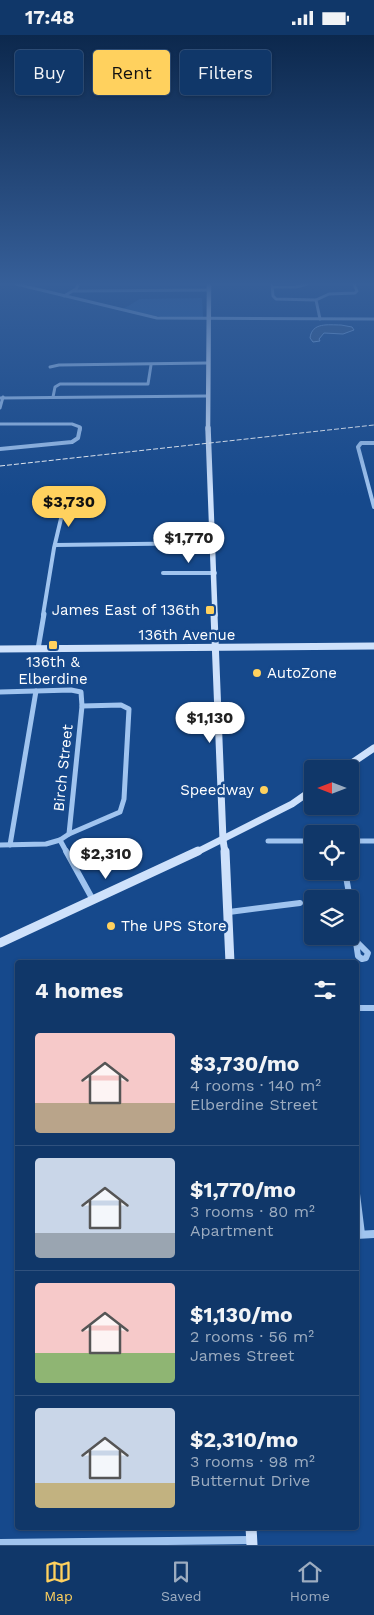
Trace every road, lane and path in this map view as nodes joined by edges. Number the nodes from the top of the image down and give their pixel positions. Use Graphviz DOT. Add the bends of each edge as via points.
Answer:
graph roads {
  1 [pos="207,354"];
  2 [pos="207,363"];
  3 [pos="151,365"];
  4 [pos="50,367"];
  5 [pos="2,397"];
  6 [pos="53,397"];
  7 [pos="207,397"];
  8 [pos="0,408"];
  9 [pos="0,424"];
  10 [pos="374,443"];
  11 [pos="0,449"];
  12 [pos="64,506"];
  13 [pos="374,507"];
  14 [pos="213,543"];
  15 [pos="55,545"];
  16 [pos="163,573"];
  17 [pos="215,573"];
  18 [pos="374,646"];
  19 [pos="218,648"];
  20 [pos="0,649"];
  21 [pos="38,649"];
  22 [pos="36,691"];
  23 [pos="0,692"];
  24 [pos="82,706"];
  25 [pos="374,748"];
  26 [pos="356,760"];
  27 [pos="304,796"];
  28 [pos="69,833"];
  29 [pos="60,840"];
  30 [pos="224,840"];
  31 [pos="268,841"];
  32 [pos="304,841"];
  33 [pos="359,841"];
  34 [pos="374,841"];
  35 [pos="0,845"];
  36 [pos="10,845"];
  37 [pos="93,900"];
  38 [pos="300,903"];
  39 [pos="228,912"];
  40 [pos="0,943"];
  41 [pos="230,960"];
  42 [pos="359,1008"];
  43 [pos="374,1008"];
  44 [pos="374,1234"];
  45 [pos="359,1235"];
  46 [pos="252,1538"];
  47 [pos="0,1543"];
  1 -- 2 [label="street"];
  2 -- 3 [label="street"];
  2 -- 7 [label="street"];
  3 -- 4 [label="street"];
  3 -- 6 [label="street" via="148,384 60,384"];
  5 -- 6 [label="street"];
  5 -- 8 [label="street"];
  6 -- 7 [label="street"];
  7 -- 14 [label="street"];
  9 -- 11 [label="street" via="79,425 78,439 72,442"];
  10 -- 13 [label="street" via="358,444"];
  12 -- 15 [label="street"];
  14 -- 15 [label="street"];
  14 -- 17 [label="street"];
  15 -- 21 [label="street"];
  16 -- 17 [label="street"];
  17 -- 19 [label="street"];
  18 -- 19 [label="street, 136th Avenue"];
  19 -- 21 [label="street, 136th Avenue"];
  19 -- 30 [label="street"];
  20 -- 21 [label="street, 136th Avenue"];
  22 -- 23 [label="street"];
  22 -- 24 [label="street" via="77,691 83,697"];
  22 -- 36 [label="street"];
  24 -- 28 [label="street, Birch Street"];
  24 -- 28 [label="street" via="125,706 129,709 124,799 120,812"];
  25 -- 26 [label="street"];
  27 -- 30 [label="street"];
  28 -- 29 [label="street"];
  29 -- 36 [label="street" via="33,846"];
  29 -- 37 [label="street"];
  30 -- 37 [label="street"];
  30 -- 39 [label="street"];
  31 -- 32 [label="street"];
  33 -- 34 [label="street"];
  35 -- 36 [label="street"];
  37 -- 40 [label="street"];
  38 -- 39 [label="street"];
  39 -- 41 [label="street"];
  42 -- 43 [label="street"];
  44 -- 45 [label="street"];
  46 -- 47 [label="street" via="197,1543"];
}
